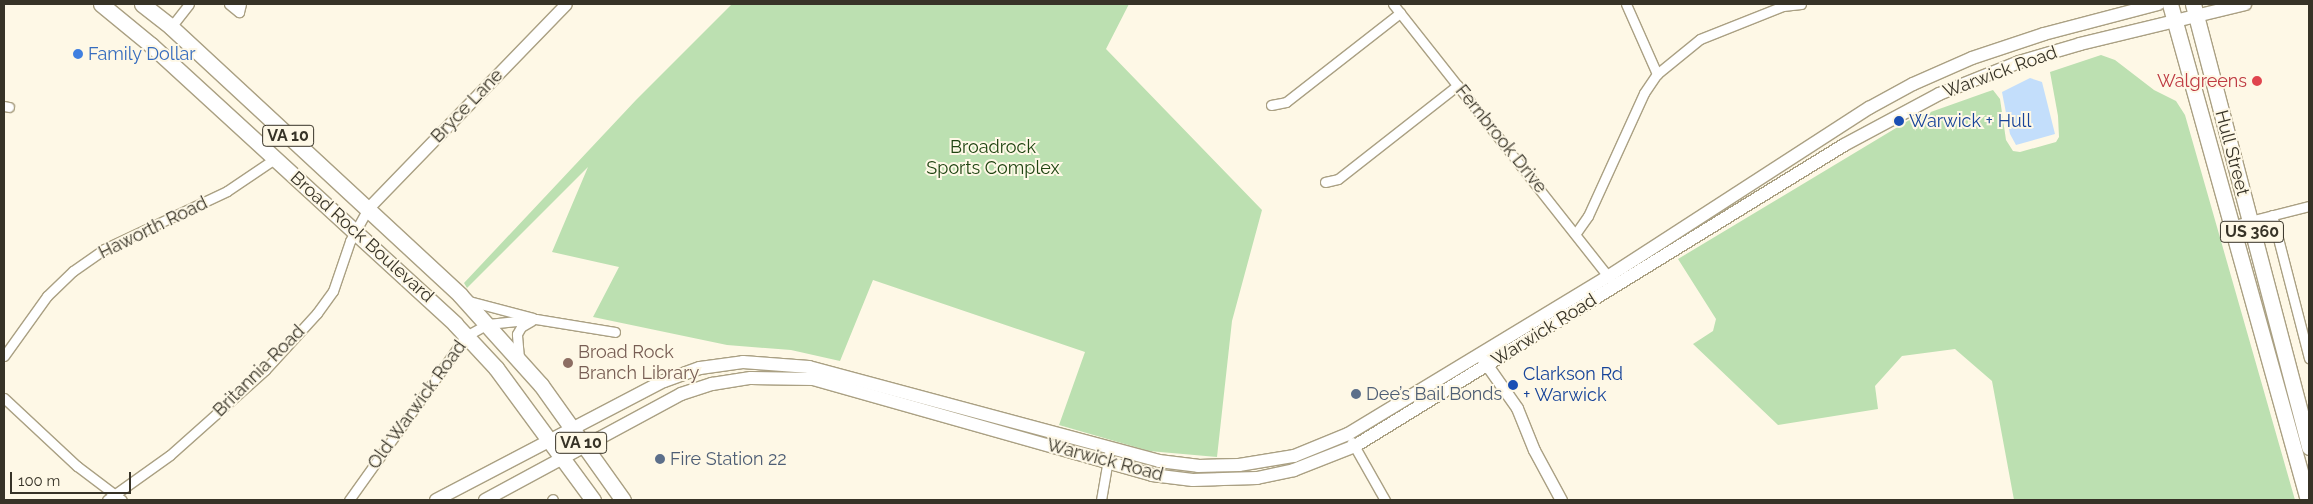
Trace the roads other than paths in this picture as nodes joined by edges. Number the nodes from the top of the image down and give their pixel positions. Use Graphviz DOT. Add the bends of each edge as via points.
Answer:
graph roads {
  1 [pos="101,4"];
  2 [pos="142,4"];
  3 [pos="189,4"];
  4 [pos="229,4"];
  5 [pos="241,4"];
  6 [pos="566,4"];
  7 [pos="1393,4"];
  8 [pos="1626,4"];
  9 [pos="1801,4"];
  10 [pos="2158,4"];
  11 [pos="2170,4"];
  12 [pos="2245,4"];
  13 [pos="1783,5"];
  14 [pos="2195,10"];
  15 [pos="1400,13"];
  16 [pos="2174,21"];
  17 [pos="171,27"];
  18 [pos="1657,74"];
  19 [pos="1458,85"];
  20 [pos="1271,106"];
  21 [pos="276,158"];
  22 [pos="1325,182"];
  23 [pos="2309,206"];
  24 [pos="368,208"];
  25 [pos="2272,215"];
  26 [pos="2249,220"];
  27 [pos="2230,226"];
  28 [pos="355,230"];
  29 [pos="1576,233"];
  30 [pos="1612,281"];
  31 [pos="466,300"];
  32 [pos="536,319"];
  33 [pos="488,324"];
  34 [pos="614,332"];
  35 [pos="466,336"];
  36 [pos="4,356"];
  37 [pos="2309,357"];
  38 [pos="519,358"];
  39 [pos="1483,360"];
  40 [pos="4,398"];
  41 [pos="571,429"];
  42 [pos="1348,434"];
  43 [pos="550,440"];
  44 [pos="584,446"];
  45 [pos="1355,446"];
  46 [pos="2309,447"];
  47 [pos="1110,448"];
  48 [pos="563,458"];
  49 [pos="1107,462"];
  50 [pos="115,499"];
  51 [pos="349,500"];
  52 [pos="436,500"];
  53 [pos="485,500"];
  54 [pos="593,500"];
  55 [pos="623,500"];
  56 [pos="1101,500"];
  57 [pos="1385,500"];
  58 [pos="1560,500"];
  59 [pos="2308,500"];
  1 -- 21 [label="main road, Broad Rock Boulevard / VA 10" via="136,30"];
  2 -- 17 [label="main road, Broad Rock Boulevard / VA 10"];
  3 -- 17 [label="street"];
  4 -- 5 [label="street" via="239,12"];
  6 -- 24 [label="street, Bryce Lane"];
  7 -- 15 [label="street, Fernbrook Drive"];
  8 -- 18 [label="street"];
  9 -- 13 [label="street"];
  10 -- 30 [label="main road, Warwick Road" via="2044,34 1972,58 1913,84 1869,108"];
  11 -- 16 [label="main road, US 360"];
  12 -- 14 [label="main road, Warwick Road"];
  13 -- 18 [label="street" via="1700,39"];
  14 -- 16 [label="main road, Warwick Road"];
  14 -- 26 [label="main road, Hull Street / US 360"];
  15 -- 19 [label="street, Fernbrook Drive"];
  15 -- 20 [label="street" via="1286,102"];
  16 -- 27 [label="main road, US 360"];
  16 -- 30 [label="main road, Warwick Road" via="2080,44 1959,84 1844,145"];
  17 -- 24 [label="main road, Broad Rock Boulevard / VA 10"];
  18 -- 29 [label="street" via="1639,102 1588,216"];
  19 -- 22 [label="street" via="1338,178"];
  19 -- 29 [label="street, Fernbrook Drive"];
  21 -- 28 [label="main road, Broad Rock Boulevard / VA 10"];
  21 -- 36 [label="street, Haworth Road" via="227,191 104,249 73,271 47,296"];
  23 -- 25 [label="street"];
  24 -- 28 [label="street, Britannia Road"];
  24 -- 31 [label="main road, Broad Rock Boulevard / VA 10"];
  25 -- 26 [label="street"];
  25 -- 37 [label="street"];
  26 -- 27 [label="street"];
  26 -- 46 [label="main road, Hull Street / US 360"];
  27 -- 59 [label="main road, US 360"];
  28 -- 35 [label="main road, Broad Rock Boulevard / VA 10"];
  28 -- 50 [label="street, Britannia Road" via="339,279 318,313 265,370 170,455"];
  29 -- 30 [label="street, Fernbrook Drive"];
  30 -- 39 [label="main road, Warwick Road"];
  31 -- 32 [label="street"];
  31 -- 33 [label="main road, Broad Rock Boulevard / VA 10"];
  32 -- 33 [label="street, Old Warwick Road"];
  32 -- 34 [label="street, Old Warwick Road"];
  32 -- 38 [label="street" via="518,332"];
  33 -- 35 [label="street, Old Warwick Road"];
  33 -- 38 [label="main road, Broad Rock Boulevard / VA 10"];
  35 -- 43 [label="main road, Broad Rock Boulevard / VA 10" via="496,368"];
  35 -- 51 [label="street, Old Warwick Road"];
  38 -- 41 [label="main road, Broad Rock Boulevard / VA 10"];
  39 -- 42 [label="main road, Warwick Road"];
  39 -- 45 [label="main road, Warwick Road"];
  39 -- 58 [label="street" via="1517,408"];
  40 -- 50 [label="street"];
  41 -- 43 [label="main road, Warwick Road"];
  41 -- 44 [label="main road, Broad Rock Boulevard / VA 10"];
  41 -- 47 [label="main road, Warwick Road" via="664,382 700,368 779,362 809,367"];
  42 -- 45 [label="street"];
  42 -- 47 [label="main road, Warwick Road" via="1294,456 1239,465 1198,466 1160,461"];
  43 -- 48 [label="main road, Broad Rock Boulevard / VA 10"];
  43 -- 52 [label="main road, Warwick Road"];
  44 -- 48 [label="main road, Warwick Road"];
  44 -- 49 [label="main road, Warwick Road" via="681,394 734,379 795,378 813,379 904,403"];
  44 -- 55 [label="main road, Broad Rock Boulevard / VA 10"];
  45 -- 49 [label="main road, Warwick Road" via="1294,470 1256,478 1193,480 1152,475"];
  45 -- 57 [label="street"];
  47 -- 49 [label="street"];
  48 -- 53 [label="main road, Warwick Road"];
  48 -- 54 [label="main road, Broad Rock Boulevard / VA 10"];
  49 -- 56 [label="street"];
}
